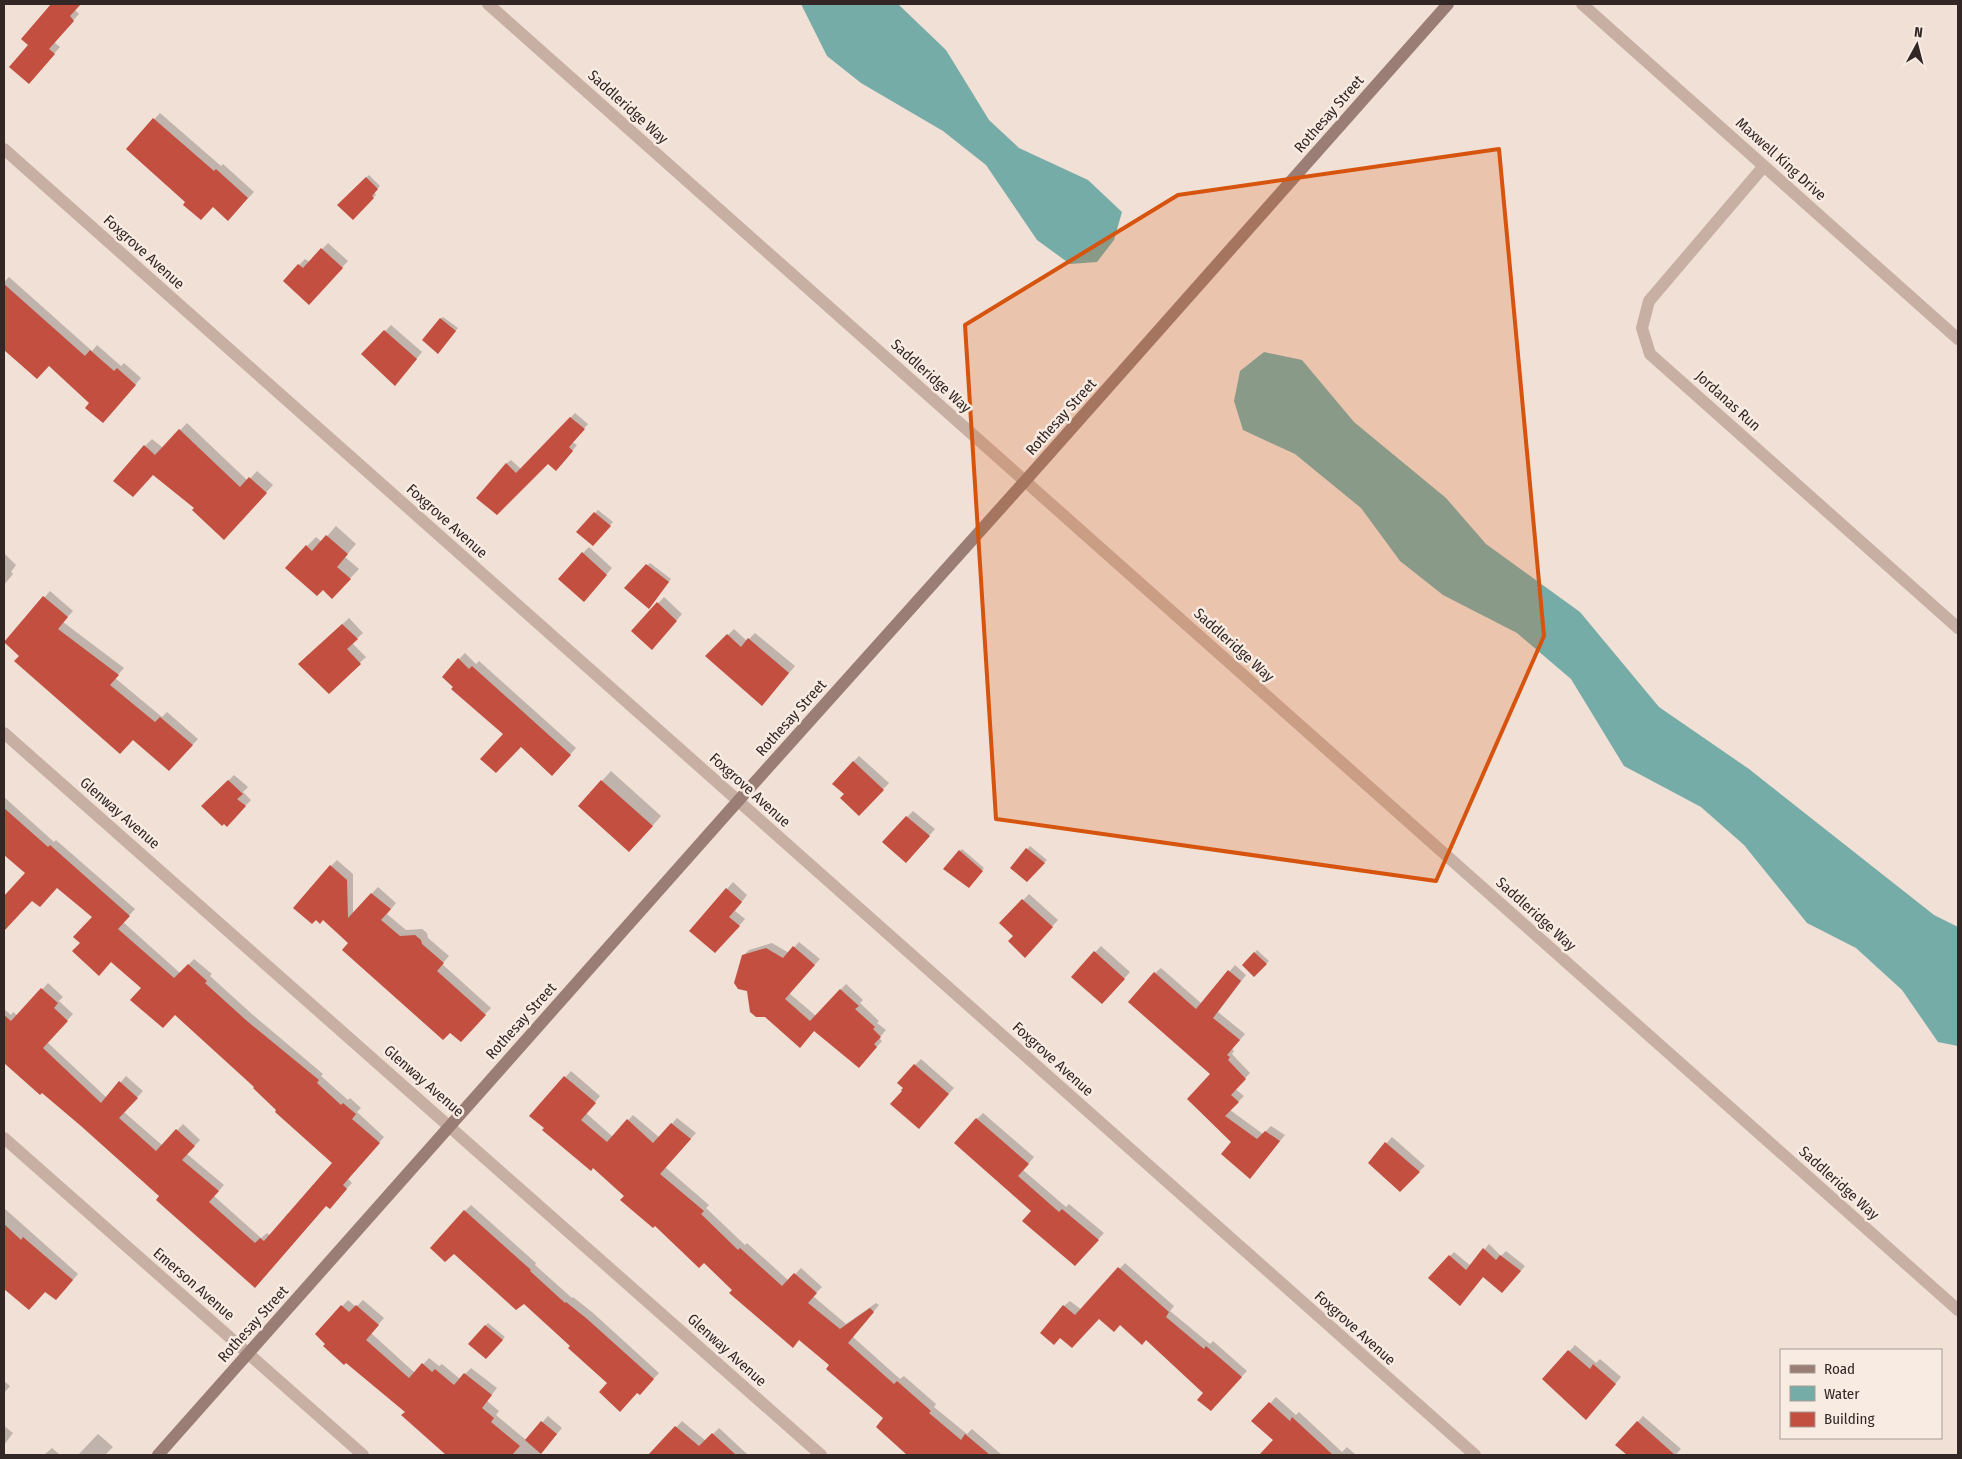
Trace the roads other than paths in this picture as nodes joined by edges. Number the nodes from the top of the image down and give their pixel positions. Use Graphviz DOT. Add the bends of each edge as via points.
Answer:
graph roads {
  1 [pos="488,4"];
  2 [pos="1448,4"];
  3 [pos="1582,4"];
  4 [pos="4,149"];
  5 [pos="1764,166"];
  6 [pos="1958,339"];
  7 [pos="1025,481"];
  8 [pos="1958,628"];
  9 [pos="4,732"];
  10 [pos="738,801"];
  11 [pos="450,1126"];
  12 [pos="4,1138"];
  13 [pos="1958,1310"];
  14 [pos="249,1353"];
  15 [pos="158,1455"];
  16 [pos="363,1455"];
  17 [pos="821,1455"];
  18 [pos="1474,1455"];
  1 -- 7 [label="street, Saddleridge Way"];
  2 -- 7 [label="street, Rothesay Street"];
  3 -- 5 [label="street, Maxwell King Drive"];
  4 -- 10 [label="street, Foxgrove Avenue"];
  5 -- 6 [label="street, Maxwell King Drive"];
  5 -- 8 [label="street, Jordanas Run" via="1649,302 1642,328 1650,354"];
  7 -- 10 [label="street, Rothesay Street"];
  7 -- 13 [label="street, Saddleridge Way"];
  9 -- 11 [label="street, Glenway Avenue"];
  10 -- 11 [label="street, Rothesay Street"];
  10 -- 18 [label="street, Foxgrove Avenue"];
  11 -- 14 [label="street, Rothesay Street"];
  11 -- 17 [label="street, Glenway Avenue"];
  12 -- 14 [label="street, Emerson Avenue"];
  14 -- 15 [label="street, Rothesay Street"];
  14 -- 16 [label="street, Emerson Avenue"];
}
